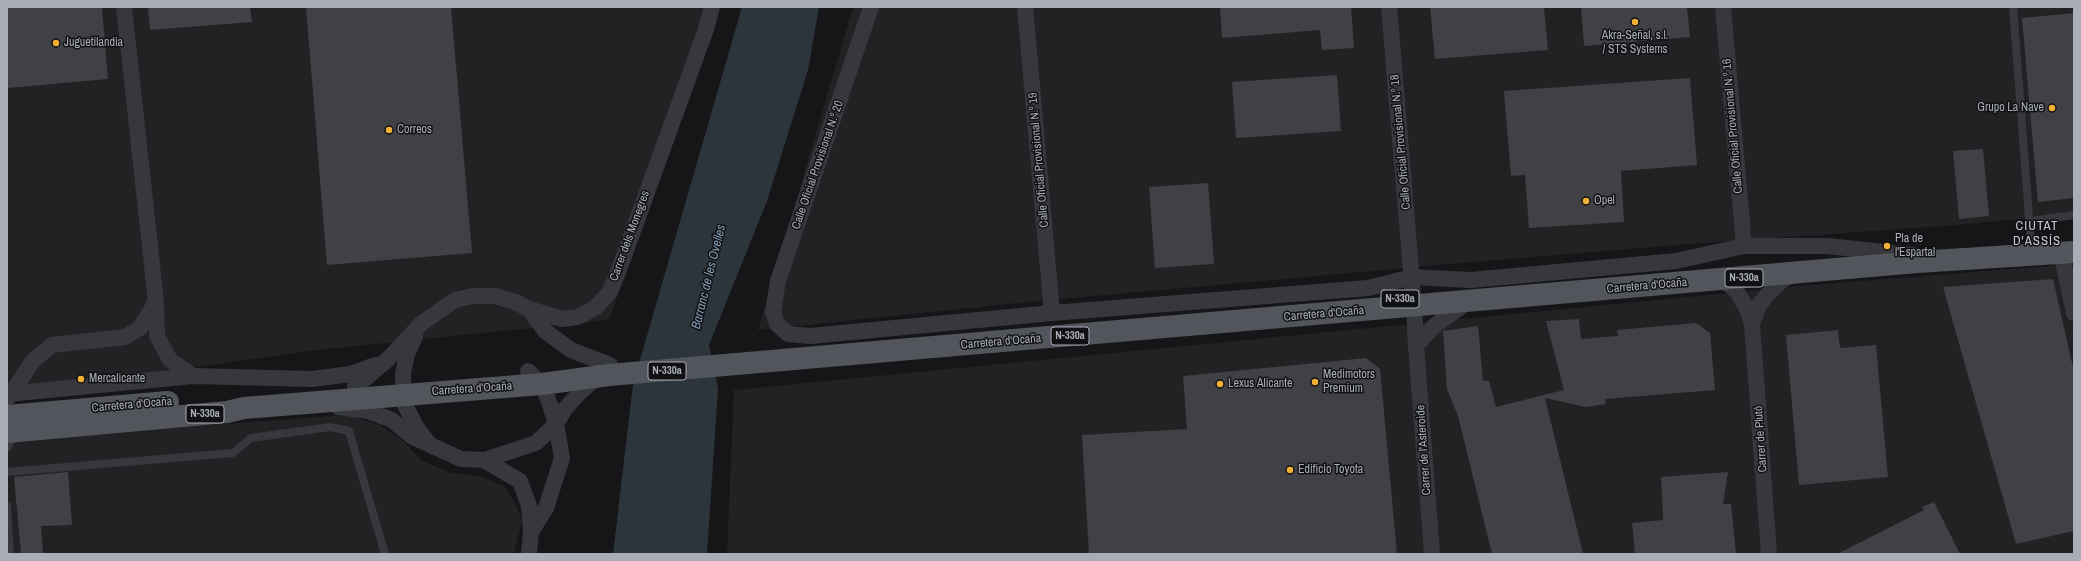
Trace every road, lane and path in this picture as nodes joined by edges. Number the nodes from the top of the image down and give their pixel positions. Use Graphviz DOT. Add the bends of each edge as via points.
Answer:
graph roads {
  1 [pos="124,7"];
  2 [pos="712,7"];
  3 [pos="871,7"];
  4 [pos="1025,7"];
  5 [pos="1389,7"];
  6 [pos="1722,7"];
  7 [pos="2013,7"];
  8 [pos="2074,215"];
  9 [pos="2030,221"];
  10 [pos="2031,244"];
  11 [pos="1744,246"];
  12 [pos="2070,248"];
  13 [pos="1912,255"];
  14 [pos="1794,273"];
  15 [pos="1722,280"];
  16 [pos="1413,294"];
  17 [pos="156,302"];
  18 [pos="1468,302"];
  19 [pos="529,309"];
  20 [pos="1052,313"];
  21 [pos="2074,313"];
  22 [pos="422,322"];
  23 [pos="777,324"];
  24 [pos="1752,324"];
  25 [pos="1416,346"];
  26 [pos="386,361"];
  27 [pos="606,372"];
  28 [pos="193,376"];
  29 [pos="535,378"];
  30 [pos="321,384"];
  31 [pos="356,387"];
  32 [pos="402,388"];
  33 [pos="9,396"];
  34 [pos="227,412"];
  35 [pos="7,416"];
  36 [pos="556,424"];
  37 [pos="16,431"];
  38 [pos="430,446"];
  39 [pos="7,448"];
  40 [pos="484,460"];
  41 [pos="7,472"];
  42 [pos="7,506"];
  43 [pos="531,532"];
  44 [pos="10,554"];
  45 [pos="385,554"];
  46 [pos="529,554"];
  47 [pos="1432,554"];
  48 [pos="1769,554"];
  1 -- 17 [label="street"];
  2 -- 19 [label="street, Carrer dels Monegres" via="609,293 594,308 578,317 562,319"];
  3 -- 23 [label="street, Calle Oficial Provisional N.º 20" via="778,282 773,312"];
  4 -- 20 [label="street, Calle Oficial Provisional N.º 19"];
  5 -- 16 [label="street, Calle Oficial Provisional N.º 18"];
  6 -- 11 [label="street, Calle Oficial Provisional N.º 16"];
  7 -- 9 [label="lane"];
  8 -- 9 [label="lane"];
  9 -- 10 [label="lane"];
  10 -- 12 [label="main road, Carretera d'Ocaña / N-330a"];
  10 -- 13 [label="main road, Carretera d'Ocaña / N-330a"];
  11 -- 13 [label="street, Carretera d'Ocaña" via="1828,246"];
  11 -- 16 [label="street, Carretera d'Ocaña" via="1660,263 1471,280"];
  12 -- 14 [label="main road, Carretera d'Ocaña / N-330a"];
  12 -- 21 [label="street"];
  13 -- 16 [label="main road, Carretera d'Ocaña / N-330a"];
  14 -- 15 [label="main road, Carretera d'Ocaña / N-330a"];
  14 -- 24 [label="street, Carrer de Plutó" via="1767,295 1759,305"];
  15 -- 18 [label="main road, Carretera d'Ocaña / N-330a"];
  15 -- 24 [label="street, Carrer de Plutó" via="1736,290"];
  16 -- 18 [label="main road, Carretera d'Ocaña / N-330a"];
  16 -- 20 [label="street, Carretera d'Ocaña" via="1368,288"];
  16 -- 25 [label="street, Carrer de l'Asteroide"];
  16 -- 27 [label="main road, Carretera d'Ocaña / N-330a"];
  17 -- 28 [label="street" via="157,336 170,360"];
  17 -- 33 [label="street, Carretera d'Ocaña" via="140,328 125,337 52,344 33,361"];
  18 -- 25 [label="street" via="1434,326"];
  19 -- 22 [label="street, Carrer dels Monegres" via="495,296 473,296 455,300"];
  19 -- 27 [label="street, Carretera d'Ocaña" via="545,331"];
  20 -- 23 [label="street, Carretera d'Ocaña" via="810,336 788,334"];
  22 -- 26 [label="street, Carretera d'Ocaña"];
  22 -- 32 [label="street" via="407,354"];
  24 -- 48 [label="street, Carrer de Plutó"];
  25 -- 47 [label="street, Carrer de l'Asteroide"];
  26 -- 30 [label="street, Carretera d'Ocaña"];
  26 -- 31 [label="street"];
  27 -- 29 [label="main road, Carretera d'Ocaña / N-330a"];
  27 -- 36 [label="street, Carretera d'Ocaña" via="564,409"];
  28 -- 30 [label="street, Carretera d'Ocaña"];
  28 -- 33 [label="street, Carretera d'Ocaña"];
  29 -- 32 [label="main road, Carretera d'Ocaña / N-330a"];
  29 -- 36 [label="street"];
  30 -- 31 [label="main road, Carretera d'Ocaña / N-330a"];
  30 -- 35 [label="main road, Carretera d'Ocaña / N-330a"];
  31 -- 32 [label="main road, Carretera d'Ocaña / N-330a"];
  32 -- 34 [label="main road, Carretera d'Ocaña / N-330a"];
  32 -- 38 [label="street" via="405,405"];
  34 -- 37 [label="main road, Carretera d'Ocaña / N-330a"];
  34 -- 38 [label="street, Carretera d'Ocaña" via="244,415 337,407 368,411 392,420 411,436"];
  36 -- 40 [label="street, Carretera d'Ocaña" via="536,443"];
  36 -- 43 [label="street" via="562,458 546,508"];
  37 -- 39 [label="lane"];
  38 -- 40 [label="street, Carretera d'Ocaña" via="461,459"];
  40 -- 43 [label="street" via="520,481 530,506"];
  41 -- 45 [label="lane" via="233,453 250,438 330,427 350,431"];
  42 -- 44 [label="lane"];
  43 -- 46 [label="street"];
}
